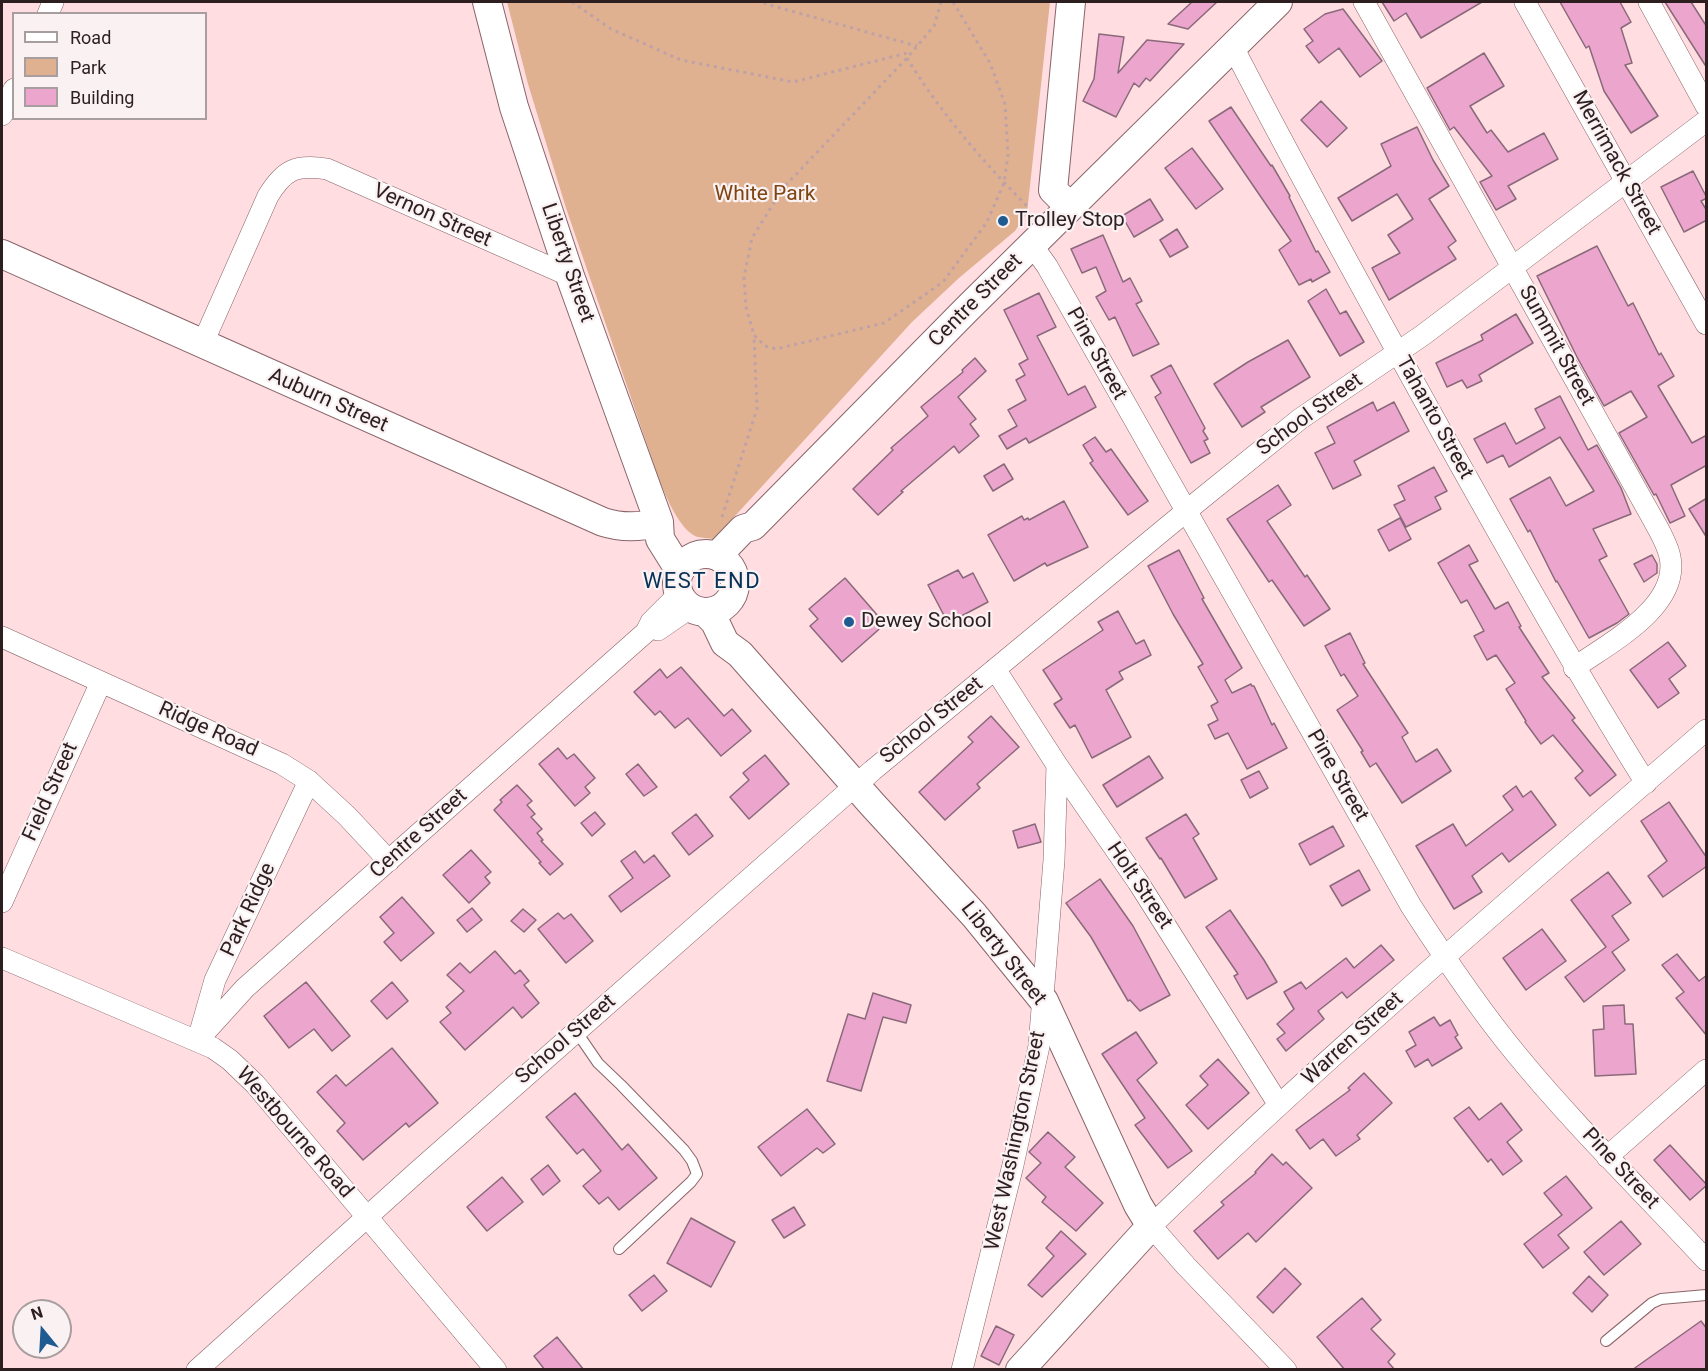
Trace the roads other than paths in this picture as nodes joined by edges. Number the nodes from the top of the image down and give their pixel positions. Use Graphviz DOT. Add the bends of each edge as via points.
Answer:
graph roads {
  1 [pos="1071,2"];
  2 [pos="1278,2"];
  3 [pos="1364,2"];
  4 [pos="1525,2"];
  5 [pos="1649,2"];
  6 [pos="483,4"];
  7 [pos="1233,47"];
  8 [pos="12,93"];
  9 [pos="1707,106"];
  10 [pos="2,115"];
  11 [pos="1707,121"];
  12 [pos="1626,181"];
  13 [pos="1070,207"];
  14 [pos="1032,245"];
  15 [pos="2,254"];
  16 [pos="1513,269"];
  17 [pos="570,276"];
  18 [pos="1707,324"];
  19 [pos="202,345"];
  20 [pos="1397,352"];
  21 [pos="1186,512"];
  22 [pos="659,522"];
  23 [pos="704,584"];
  24 [pos="2,637"];
  25 [pos="1575,668"];
  26 [pos="995,669"];
  27 [pos="101,682"];
  28 [pos="1707,730"];
  29 [pos="1057,765"];
  30 [pos="309,781"];
  31 [pos="1646,783"];
  32 [pos="855,785"];
  33 [pos="389,861"];
  34 [pos="2,902"];
  35 [pos="1444,957"];
  36 [pos="2,958"];
  37 [pos="1044,1001"];
  38 [pos="576,1031"];
  39 [pos="197,1041"];
  40 [pos="1707,1070"];
  41 [pos="1279,1105"];
  42 [pos="1607,1157"];
  43 [pos="367,1218"];
  44 [pos="1151,1226"];
  45 [pos="619,1249"];
  46 [pos="1707,1260"];
  47 [pos="1707,1295"];
  48 [pos="1606,1341"];
  49 [pos="198,1370"];
  50 [pos="496,1370"];
  51 [pos="962,1370"];
  52 [pos="1020,1370"];
  53 [pos="1286,1370"];
  1 -- 13 [label="street" via="1053,190"];
  2 -- 7 [label="street, Centre Street"];
  3 -- 16 [label="street, Summit Street"];
  4 -- 12 [label="street, Merrimack Street"];
  5 -- 9 [label="street"];
  6 -- 17 [label="street, Liberty Street"];
  7 -- 13 [label="street, Centre Street"];
  7 -- 20 [label="street, Tahanto Street"];
  8 -- 10 [label="street"];
  11 -- 12 [label="street, School Street"];
  12 -- 16 [label="street, School Street"];
  12 -- 18 [label="street, Merrimack Street"];
  13 -- 14 [label="street, Centre Street"];
  14 -- 21 [label="street, Pine Street"];
  14 -- 23 [label="street, Centre Street" via="753,526 743,529"];
  15 -- 19 [label="street, Auburn Street"];
  16 -- 20 [label="street, School Street"];
  16 -- 25 [label="street, Summit Street" via="1650,514 1670,557 1670,579 1663,597 1639,621"];
  17 -- 19 [label="street, Vernon Street" via="327,169 292,169 268,196"];
  17 -- 22 [label="street, Liberty Street"];
  19 -- 22 [label="street, Auburn Street" via="603,522 626,527"];
  20 -- 21 [label="street, School Street" via="1300,419"];
  20 -- 25 [label="street, Tahanto Street"];
  21 -- 26 [label="street, School Street"];
  21 -- 35 [label="street, Pine Street"];
  22 -- 23 [label="street, Liberty Street" via="660,539"];
  23 -- 32 [label="street, Liberty Street" via="730,617 740,637 740,654"];
  23 -- 33 [label="street, Centre Street" via="659,630 646,632"];
  24 -- 27 [label="street, Ridge Road"];
  25 -- 31 [label="street, Tahanto Street"];
  26 -- 29 [label="street, Holt Street"];
  26 -- 32 [label="street, School Street"];
  27 -- 30 [label="street, Ridge Road" via="282,764"];
  27 -- 34 [label="street, Field Street"];
  28 -- 31 [label="street, Warren Street"];
  29 -- 37 [label="street, West Washington Street"];
  29 -- 41 [label="street, Holt Street" via="1138,882"];
  30 -- 33 [label="street, Ridge Road"];
  30 -- 39 [label="street, Park Ridge" via="215,980"];
  31 -- 35 [label="street, Warren Street"];
  32 -- 37 [label="street, Liberty Street" via="974,915"];
  32 -- 38 [label="street, School Street"];
  33 -- 39 [label="street, Centre Street" via="245,988"];
  35 -- 41 [label="street, Warren Street"];
  35 -- 42 [label="street, Pine Street" via="1518,1056"];
  36 -- 39 [label="street, Westbourne Road"];
  37 -- 44 [label="street, Liberty Street"];
  37 -- 51 [label="street, West Washington Street" via="1039,1046 1016,1154"];
  38 -- 43 [label="street, School Street"];
  38 -- 45 [label="lane" via="598,1063 684,1150 697,1174"];
  39 -- 43 [label="street, Westbourne Road" via="230,1060 255,1084"];
  40 -- 42 [label="street"];
  41 -- 44 [label="street, Warren Street"];
  42 -- 46 [label="street, Pine Street"];
  43 -- 49 [label="street, School Street"];
  43 -- 50 [label="street, Westbourne Road"];
  44 -- 52 [label="street, Warren Street"];
  44 -- 53 [label="street, Liberty Street"];
  47 -- 48 [label="lane" via="1652,1303"];
}
